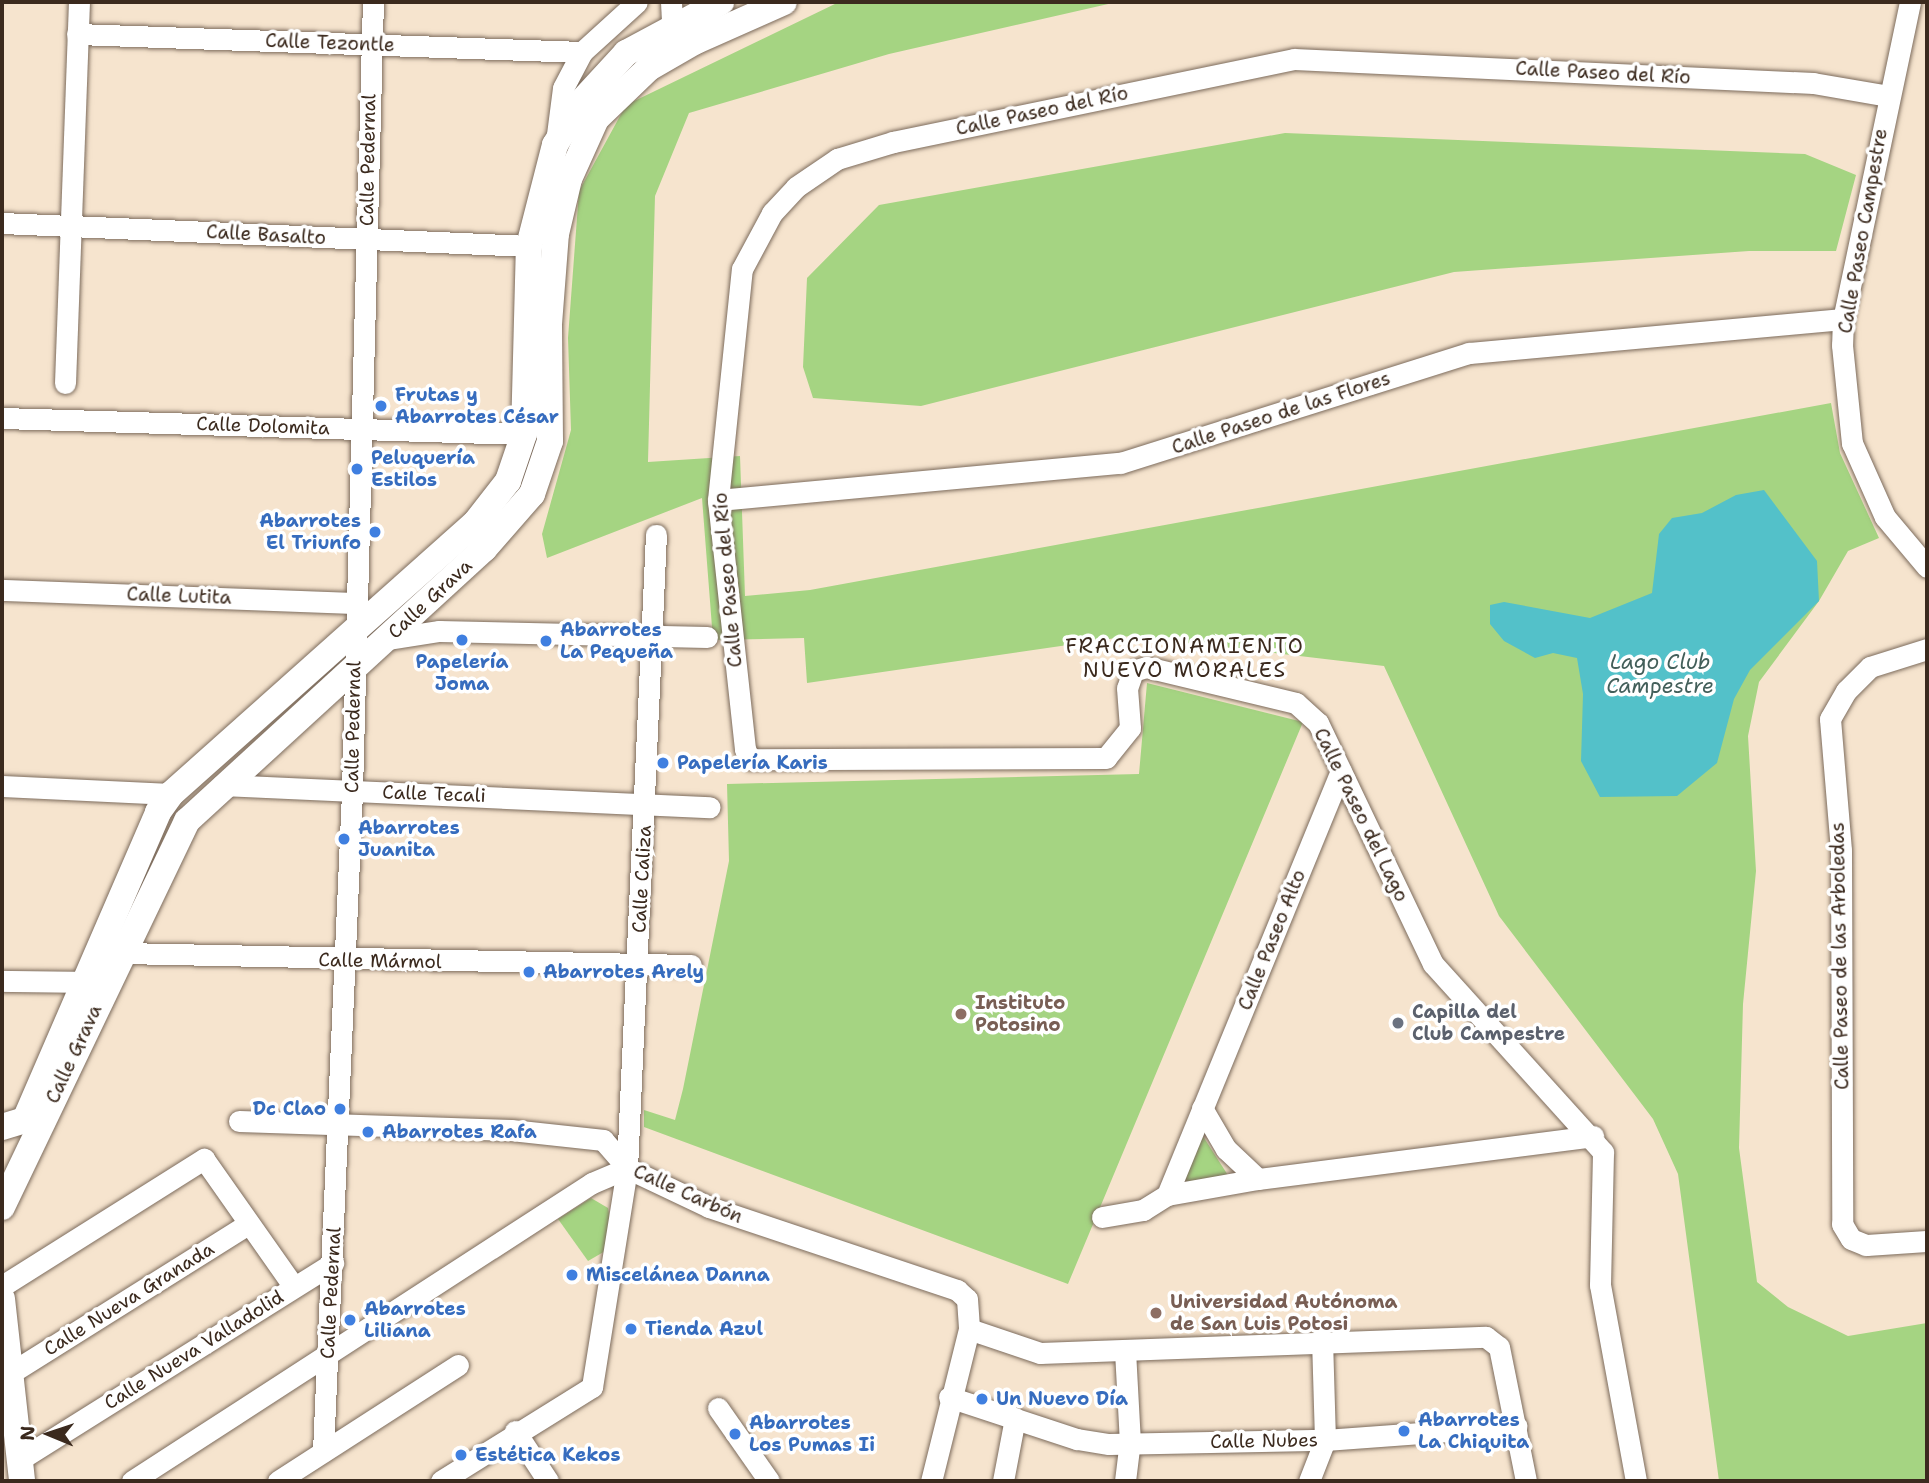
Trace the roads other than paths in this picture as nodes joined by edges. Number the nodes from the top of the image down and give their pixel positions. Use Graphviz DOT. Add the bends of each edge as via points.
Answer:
graph roads {
  1 [pos="79,2"];
  2 [pos="373,2"];
  3 [pos="637,2"];
  4 [pos="721,2"];
  5 [pos="784,2"];
  6 [pos="1910,2"];
  7 [pos="671,13"];
  8 [pos="78,34"];
  9 [pos="371,44"];
  10 [pos="582,52"];
  11 [pos="1888,96"];
  12 [pos="555,145"];
  13 [pos="2,223"];
  14 [pos="70,226"];
  15 [pos="366,239"];
  16 [pos="529,246"];
  17 [pos="1843,319"];
  18 [pos="65,383"];
  19 [pos="2,418"];
  20 [pos="361,430"];
  21 [pos="523,434"];
  22 [pos="718,499"];
  23 [pos="656,536"];
  24 [pos="1927,566"];
  25 [pos="2,590"];
  26 [pos="356,615"];
  27 [pos="650,635"];
  28 [pos="707,637"];
  29 [pos="387,639"];
  30 [pos="1927,649"];
  31 [pos="355,666"];
  32 [pos="750,759"];
  33 [pos="1341,771"];
  34 [pos="222,785"];
  35 [pos="2,786"];
  36 [pos="352,791"];
  37 [pos="171,794"];
  38 [pos="645,803"];
  39 [pos="710,807"];
  40 [pos="122,953"];
  41 [pos="346,961"];
  42 [pos="638,964"];
  43 [pos="691,965"];
  44 [pos="2,981"];
  45 [pos="83,982"];
  46 [pos="1202,1108"];
  47 [pos="239,1121"];
  48 [pos="339,1124"];
  49 [pos="2,1127"];
  50 [pos="1593,1136"];
  51 [pos="627,1168"];
  52 [pos="1258,1179"];
  53 [pos="1167,1195"];
  54 [pos="2,1207"];
  55 [pos="1102,1217"];
  56 [pos="248,1224"];
  57 [pos="1927,1241"];
  58 [pos="333,1263"];
  59 [pos="2,1286"];
  60 [pos="294,1287"];
  61 [pos="2,1299"];
  62 [pos="969,1329"];
  63 [pos="1322,1340"];
  64 [pos="1125,1350"];
  65 [pos="327,1352"];
  66 [pos="458,1365"];
  67 [pos="9,1374"];
  68 [pos="949,1397"];
  69 [pos="718,1408"];
  70 [pos="1015,1418"];
  71 [pos="1516,1426"];
  72 [pos="515,1432"];
  73 [pos="1325,1440"];
  74 [pos="1130,1443"];
  75 [pos="323,1451"];
  76 [pos="21,1471"];
  77 [pos="132,1481"];
  78 [pos="278,1481"];
  79 [pos="441,1481"];
  80 [pos="548,1481"];
  81 [pos="769,1481"];
  82 [pos="931,1481"];
  83 [pos="1003,1481"];
  84 [pos="1125,1481"];
  85 [pos="1309,1481"];
  86 [pos="1526,1481"];
  87 [pos="1636,1481"];
  1 -- 8 [label="street"];
  2 -- 9 [label="street, Calle Pedernal"];
  3 -- 10 [label="street"];
  4 -- 7 [label="main road, Calle Grava"];
  5 -- 29 [label="main road, Calle Grava" via="696,41 649,68 596,119 569,179 556,234 549,324 550,441 532,494 484,549"];
  6 -- 11 [label="street, Calle Paseo Campestre"];
  7 -- 12 [label="main road, Calle Grava" via="605,72"];
  8 -- 9 [label="street, Calle Tezontle"];
  8 -- 14 [label="street"];
  9 -- 10 [label="street, Calle Tezontle"];
  9 -- 15 [label="street, Calle Pedernal"];
  10 -- 12 [label="street" via="563,88"];
  11 -- 17 [label="street, Calle Paseo Campestre"];
  11 -- 22 [label="street, Calle Paseo del Río" via="1812,83 1294,59 893,142 837,159 796,187 772,213 742,269"];
  12 -- 16 [label="main road, Calle Grava"];
  13 -- 14 [label="street, Calle Basalto"];
  14 -- 15 [label="street, Calle Basalto"];
  14 -- 18 [label="street"];
  15 -- 16 [label="street, Calle Basalto"];
  15 -- 20 [label="street, Calle Pedernal"];
  16 -- 21 [label="main road, Calle Grava"];
  17 -- 22 [label="street, Calle Paseo de las Flores" via="1469,353 1120,463"];
  17 -- 24 [label="street, Calle Paseo Campestre" via="1852,443 1885,517"];
  19 -- 20 [label="street, Calle Dolomita"];
  20 -- 21 [label="street, Calle Dolomita"];
  20 -- 26 [label="street, Calle Pedernal"];
  21 -- 26 [label="main road, Calle Grava" via="508,481 476,523"];
  22 -- 32 [label="street, Calle Paseo del Río" via="745,749"];
  23 -- 27 [label="street, Calle Caliza"];
  25 -- 26 [label="street, Calle Lutita"];
  26 -- 31 [label="street, Calle Pedernal"];
  26 -- 37 [label="main road, Calle Grava"];
  27 -- 28 [label="street"];
  27 -- 29 [label="street" via="439,631"];
  27 -- 38 [label="street, Calle Caliza"];
  29 -- 31 [label="main road, Calle Grava"];
  30 -- 57 [label="street, Calle Paseo de las Arboledas" via="1870,667 1846,691 1830,719 1841,850 1842,1224 1851,1238 1866,1245"];
  31 -- 34 [label="main road, Calle Grava"];
  31 -- 36 [label="street, Calle Pedernal"];
  32 -- 33 [label="street, Calle Paseo del Lago" via="1106,758 1130,728 1127,688 1133,671 1146,667 1296,703 1318,723"];
  33 -- 46 [label="street, Calle Paseo Alto"];
  33 -- 50 [label="street, Calle Paseo del Lago" via="1433,964"];
  34 -- 36 [label="street, Calle Tecali"];
  34 -- 40 [label="main road, Calle Grava" via="187,821"];
  35 -- 37 [label="street"];
  36 -- 38 [label="street, Calle Tecali"];
  36 -- 41 [label="street, Calle Pedernal"];
  37 -- 45 [label="main road, Calle Grava" via="158,812"];
  38 -- 39 [label="street, Calle Tecali"];
  38 -- 42 [label="street, Calle Caliza"];
  40 -- 41 [label="street, Calle Mármol"];
  40 -- 54 [label="main road, Calle Grava"];
  41 -- 42 [label="street, Calle Mármol"];
  41 -- 48 [label="street, Calle Pedernal"];
  42 -- 43 [label="street, Calle Mármol"];
  42 -- 51 [label="street, Calle Caliza"];
  44 -- 45 [label="street"];
  45 -- 49 [label="main road, Calle Grava" via="25,1120"];
  46 -- 52 [label="street" via="1226,1149"];
  46 -- 53 [label="street, Calle Paseo Alto"];
  47 -- 48 [label="street, Calle Carbón"];
  48 -- 51 [label="street, Calle Carbón" via="591,1137 612,1147"];
  48 -- 58 [label="street, Calle Pedernal"];
  50 -- 52 [label="street"];
  50 -- 87 [label="street, Calle Paseo del Lago" via="1603,1152 1600,1285"];
  51 -- 62 [label="street, Calle Carbón" via="709,1208 957,1290 967,1299"];
  51 -- 65 [label="street" via="592,1183"];
  51 -- 72 [label="street, Calle Caliza" via="592,1387"];
  52 -- 53 [label="street"];
  53 -- 55 [label="street" via="1143,1210"];
  56 -- 59 [label="street" via="204,1159"];
  56 -- 60 [label="street"];
  56 -- 67 [label="street, Calle Nueva Granada"];
  58 -- 60 [label="street, Calle Nueva Valladolid"];
  58 -- 65 [label="street, Calle Pedernal"];
  60 -- 76 [label="street, Calle Nueva Valladolid"];
  61 -- 67 [label="main road"];
  62 -- 64 [label="street" via="1040,1353"];
  62 -- 68 [label="street"];
  63 -- 64 [label="street"];
  63 -- 71 [label="street" via="1495,1340"];
  63 -- 73 [label="street"];
  64 -- 74 [label="street"];
  65 -- 75 [label="street, Calle Pedernal"];
  65 -- 77 [label="street"];
  66 -- 75 [label="street"];
  67 -- 76 [label="main road"];
  68 -- 70 [label="street, Calle Nubes"];
  68 -- 82 [label="street"];
  69 -- 81 [label="street"];
  70 -- 74 [label="street, Calle Nubes" via="1077,1439"];
  70 -- 83 [label="street"];
  71 -- 73 [label="street, Calle Nubes"];
  71 -- 86 [label="street"];
  72 -- 79 [label="street"];
  72 -- 80 [label="street"];
  73 -- 74 [label="street, Calle Nubes"];
  73 -- 85 [label="street"];
  74 -- 84 [label="street"];
  75 -- 78 [label="street"];
}
